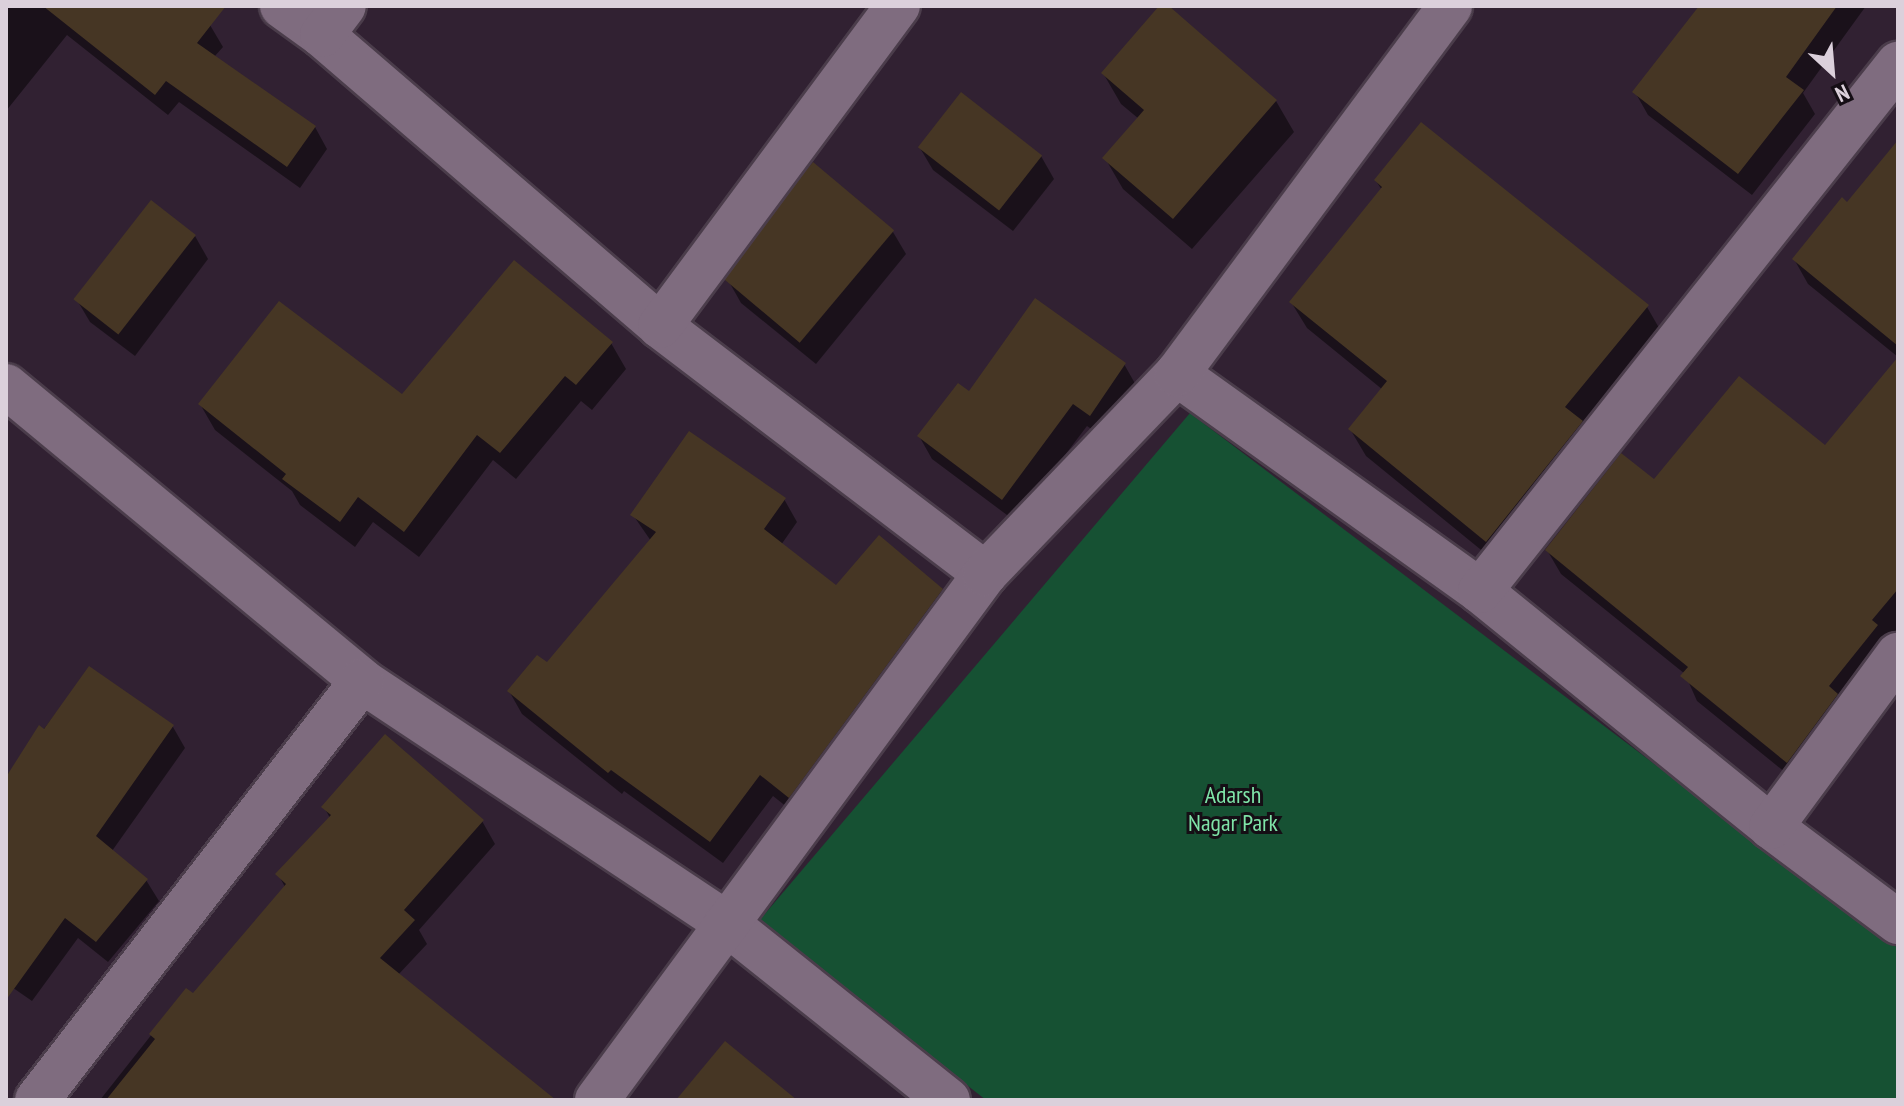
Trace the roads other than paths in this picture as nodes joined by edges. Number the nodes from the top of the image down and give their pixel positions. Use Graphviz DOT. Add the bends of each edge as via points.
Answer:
graph roads {
  1 [pos="282,6"];
  2 [pos="898,6"];
  3 [pos="1450,6"];
  4 [pos="333,21"];
  5 [pos="1898,64"];
  6 [pos="660,326"];
  7 [pos="1177,374"];
  8 [pos="14,408"];
  9 [pos="985,574"];
  10 [pos="1480,591"];
  11 [pos="1898,655"];
  12 [pos="362,681"];
  13 [pos="1771,827"];
  14 [pos="1898,922"];
  15 [pos="726,923"];
  16 [pos="37,1100"];
  17 [pos="597,1100"];
  18 [pos="948,1100"];
  1 -- 4 [label="street"];
  2 -- 6 [label="street"];
  3 -- 7 [label="street"];
  4 -- 6 [label="street"];
  5 -- 10 [label="street"];
  6 -- 9 [label="street"];
  7 -- 9 [label="street"];
  7 -- 10 [label="street"];
  8 -- 12 [label="street"];
  9 -- 15 [label="street"];
  10 -- 13 [label="street"];
  11 -- 13 [label="street"];
  12 -- 15 [label="street"];
  12 -- 16 [label="street"];
  13 -- 14 [label="street"];
  15 -- 17 [label="street"];
  15 -- 18 [label="street"];
}
